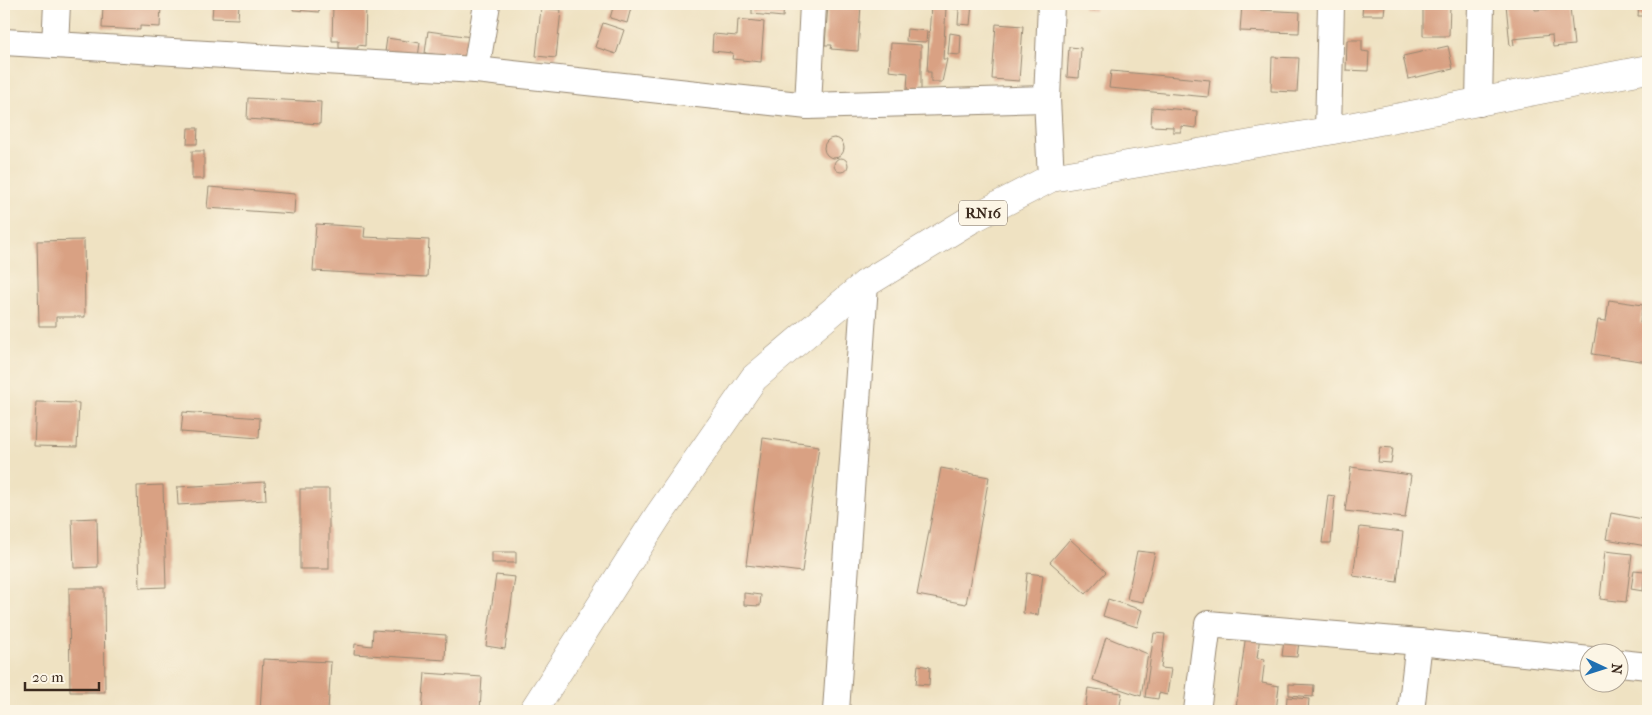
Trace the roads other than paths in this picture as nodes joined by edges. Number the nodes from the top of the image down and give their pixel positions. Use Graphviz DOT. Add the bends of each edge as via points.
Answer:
graph roads {
  1 [pos="57,4"];
  2 [pos="487,4"];
  3 [pos="813,4"];
  4 [pos="1051,4"];
  5 [pos="1331,4"];
  6 [pos="1481,4"];
  7 [pos="4,42"];
  8 [pos="55,45"];
  9 [pos="1648,69"];
  10 [pos="476,70"];
  11 [pos="1047,99"];
  12 [pos="1479,103"];
  13 [pos="808,106"];
  14 [pos="1328,131"];
  15 [pos="1050,178"];
  16 [pos="865,284"];
  17 [pos="1419,642"];
  18 [pos="1580,659"];
  19 [pos="1630,664"];
  20 [pos="1648,666"];
  21 [pos="533,711"];
  22 [pos="836,711"];
  23 [pos="1197,711"];
  24 [pos="1411,711"];
  1 -- 8 [label="street"];
  2 -- 10 [label="street"];
  3 -- 13 [label="street"];
  4 -- 11 [label="street"];
  5 -- 14 [label="street"];
  6 -- 12 [label="street"];
  7 -- 8 [label="street"];
  8 -- 10 [label="street"];
  9 -- 12 [label="main road, RN16"];
  10 -- 13 [label="street"];
  11 -- 13 [label="street"];
  11 -- 15 [label="street"];
  12 -- 14 [label="main road, RN16"];
  14 -- 15 [label="main road, RN16"];
  15 -- 16 [label="main road, RN16" via="970,220"];
  16 -- 21 [label="main road, RN16" via="754,378 658,516"];
  16 -- 22 [label="street"];
  17 -- 18 [label="street"];
  17 -- 23 [label="street" via="1208,624"];
  17 -- 24 [label="street"];
  19 -- 20 [label="street"];
}
